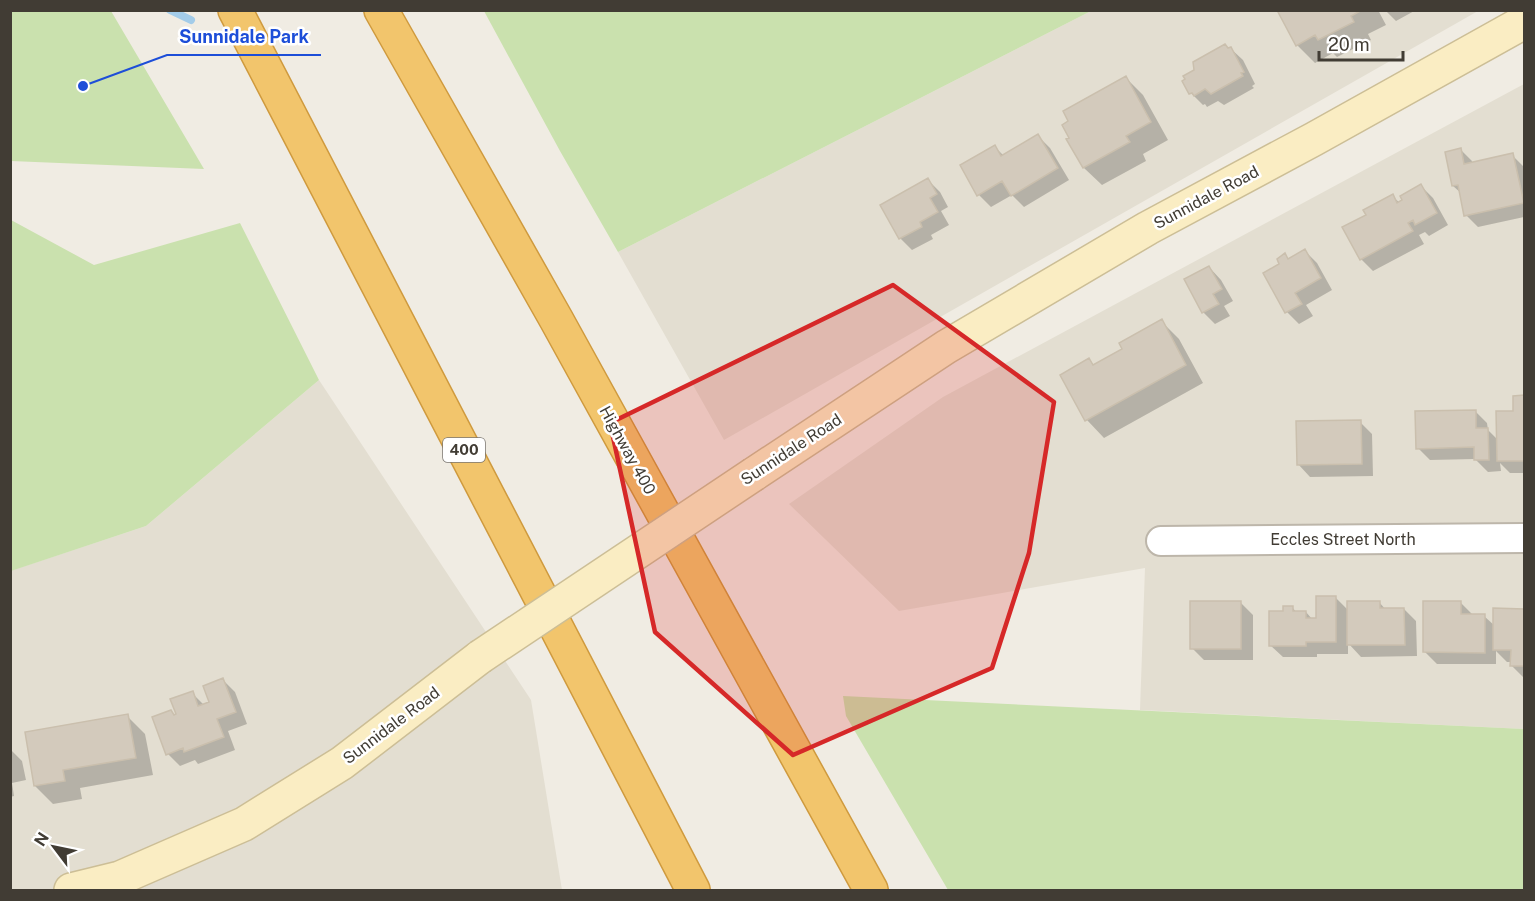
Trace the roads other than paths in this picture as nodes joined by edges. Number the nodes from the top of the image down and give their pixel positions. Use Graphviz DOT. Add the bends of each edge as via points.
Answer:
graph roads {
  1 [pos="235,10"];
  2 [pos="381,10"];
  3 [pos="1524,22"];
  4 [pos="1524,538"];
  5 [pos="1161,541"];
  6 [pos="71,891"];
  7 [pos="693,891"];
  8 [pos="871,891"];
  1 -- 7 [label="highway, 400"];
  2 -- 8 [label="highway, Highway 400"];
  3 -- 6 [label="main road, Sunnidale Road, bridge" via="1148,228 946,347 480,657 342,763 244,824 120,878"];
  4 -- 5 [label="street, Eccles Street North"];
}
